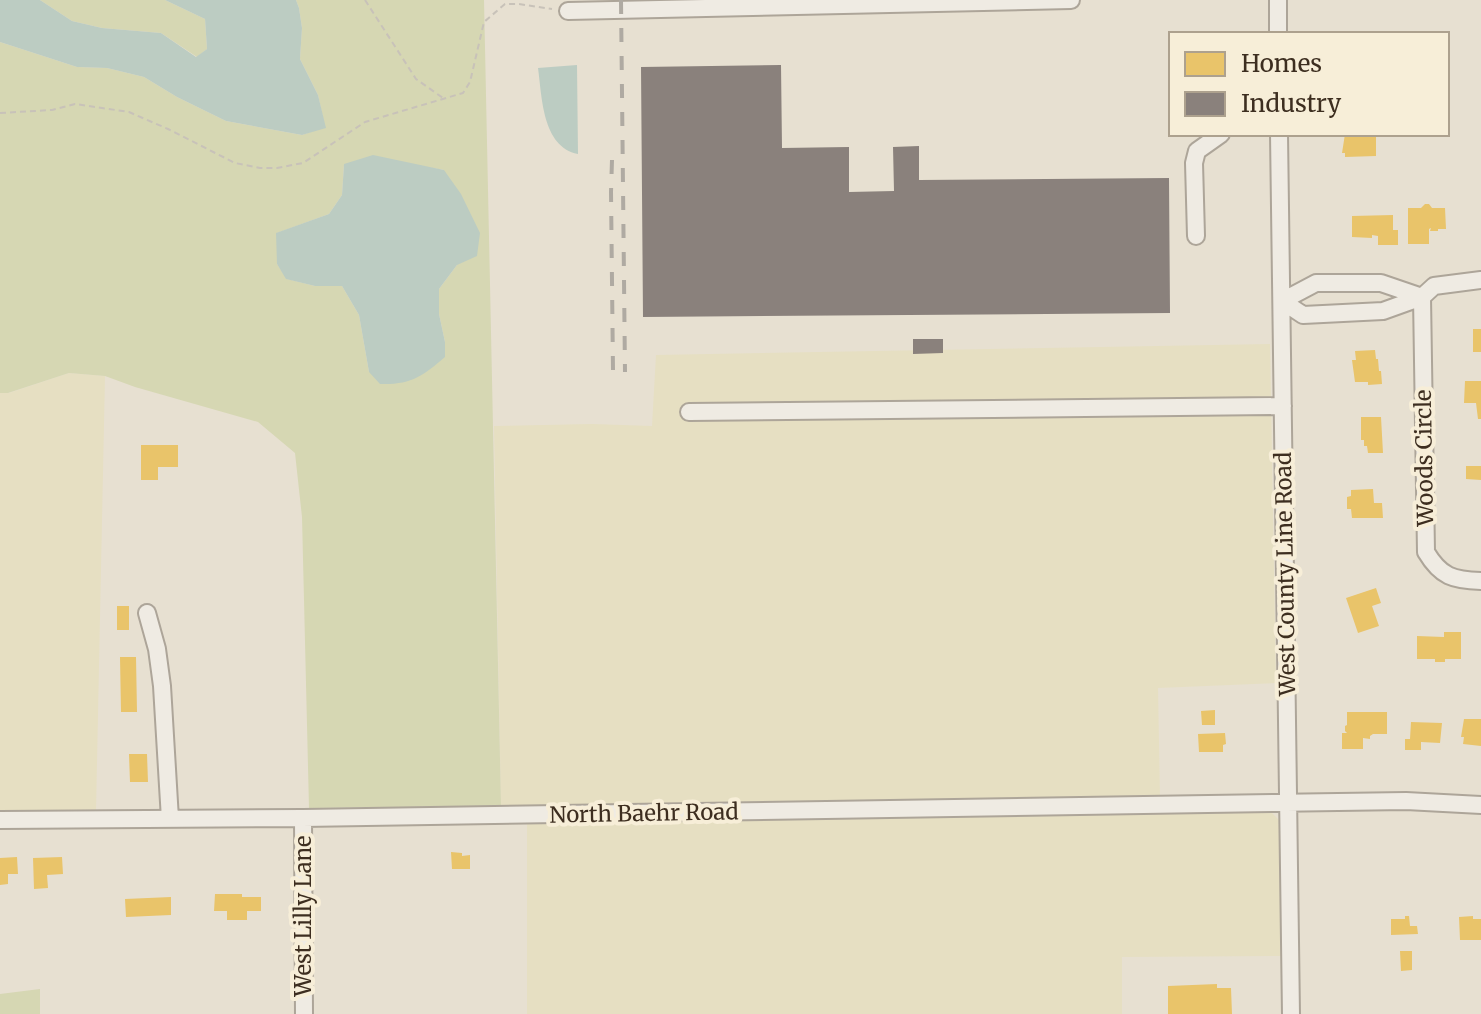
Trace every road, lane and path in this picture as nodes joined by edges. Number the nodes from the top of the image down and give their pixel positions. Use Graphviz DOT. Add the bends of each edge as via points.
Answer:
graph roads {
  1 [pos="365,0"];
  2 [pos="1071,0"];
  3 [pos="1278,0"];
  4 [pos="568,11"];
  5 [pos="1278,32"];
  6 [pos="444,99"];
  7 [pos="0,113"];
  8 [pos="1218,136"];
  9 [pos="1279,136"];
  10 [pos="1196,236"];
  11 [pos="1481,280"];
  12 [pos="1422,297"];
  13 [pos="1282,301"];
  14 [pos="1283,406"];
  15 [pos="689,412"];
  16 [pos="1481,581"];
  17 [pos="147,613"];
  18 [pos="1288,803"];
  19 [pos="1481,805"];
  20 [pos="303,818"];
  21 [pos="170,819"];
  22 [pos="0,820"];
  23 [pos="304,1014"];
  24 [pos="1291,1014"];
  1 -- 6 [label="path" via="416,79"];
  2 -- 4 [label="street"];
  3 -- 5 [label="street"];
  4 -- 6 [label="path" via="505,4 484,22 463,93"];
  6 -- 7 [label="path" via="365,122 303,163 277,168 235,163 129,112 75,104"];
  8 -- 10 [label="street" via="1197,151 1194,163"];
  9 -- 13 [label="street, West County Line Road"];
  11 -- 12 [label="street" via="1434,286"];
  12 -- 13 [label="street" via="1383,311 1303,315"];
  12 -- 13 [label="street" via="1381,283 1316,283"];
  12 -- 16 [label="street, Woods Circle" via="1426,552 1449,578"];
  13 -- 14 [label="street, West County Line Road"];
  14 -- 15 [label="street"];
  14 -- 18 [label="street, West County Line Road"];
  17 -- 21 [label="street" via="162,686"];
  18 -- 19 [label="street, North Baehr Road"];
  18 -- 20 [label="street, North Baehr Road"];
  18 -- 24 [label="street, West County Line Road"];
  20 -- 21 [label="street, North Baehr Road"];
  20 -- 23 [label="street, West Lilly Lane"];
  21 -- 22 [label="street, North Baehr Road"];
}
